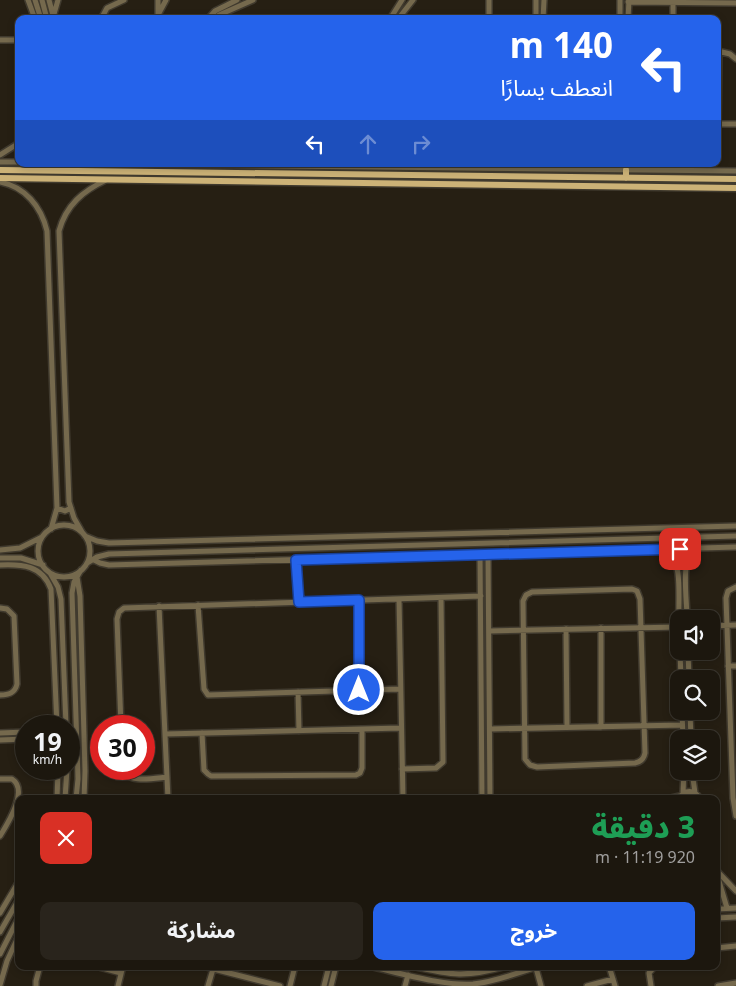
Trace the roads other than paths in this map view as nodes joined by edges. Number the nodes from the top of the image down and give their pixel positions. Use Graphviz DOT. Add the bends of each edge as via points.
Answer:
graph roads {
  1 [pos="28,0"];
  2 [pos="35,0"];
  3 [pos="42,0"];
  4 [pos="49,0"];
  5 [pos="58,0"];
  6 [pos="124,0"];
  7 [pos="158,0"];
  8 [pos="166,0"];
  9 [pos="238,0"];
  10 [pos="253,0"];
  11 [pos="402,0"];
  12 [pos="413,0"];
  13 [pos="489,0"];
  14 [pos="536,0"];
  15 [pos="544,0"];
  16 [pos="620,0"];
  17 [pos="628,1"];
  18 [pos="674,3"];
  19 [pos="736,3"];
  20 [pos="34,15"];
  21 [pos="40,15"];
  22 [pos="46,15"];
  23 [pos="54,15"];
  24 [pos="54,15"];
  25 [pos="103,15"];
  26 [pos="158,15"];
  27 [pos="159,15"];
  28 [pos="211,15"];
  29 [pos="219,15"];
  30 [pos="393,15"];
  31 [pos="401,15"];
  32 [pos="489,15"];
  33 [pos="536,15"];
  34 [pos="544,15"];
  35 [pos="620,15"];
  36 [pos="628,15"];
  37 [pos="673,15"];
  38 [pos="0,40"];
  39 [pos="15,40"];
  40 [pos="721,52"];
  41 [pos="736,59"];
  42 [pos="736,124"];
  43 [pos="721,126"];
  44 [pos="15,146"];
  45 [pos="0,155"];
  46 [pos="0,162"];
  47 [pos="15,162"];
  48 [pos="44,167"];
  49 [pos="62,167"];
  50 [pos="532,167"];
  51 [pos="550,167"];
  52 [pos="617,167"];
  53 [pos="626,167"];
  54 [pos="670,167"];
  55 [pos="717,167"];
  56 [pos="552,169"];
  57 [pos="0,170"];
  58 [pos="40,170"];
  59 [pos="678,170"];
  60 [pos="717,171"];
  61 [pos="736,171"];
  62 [pos="539,172"];
  63 [pos="626,178"];
  64 [pos="736,179"];
  65 [pos="0,180"];
  66 [pos="108,180"];
  67 [pos="736,188"];
  68 [pos="47,236"];
  69 [pos="59,237"];
  70 [pos="57,508"];
  71 [pos="71,508"];
  72 [pos="736,526"];
  73 [pos="51,529"];
  74 [pos="84,534"];
  75 [pos="736,536"];
  76 [pos="42,537"];
  77 [pos="736,547"];
  78 [pos="692,548"];
  79 [pos="668,549"];
  80 [pos="0,550"];
  81 [pos="480,554"];
  82 [pos="488,554"];
  83 [pos="0,558"];
  84 [pos="296,560"];
  85 [pos="89,561"];
  86 [pos="0,565"];
  87 [pos="43,565"];
  88 [pos="81,570"];
  89 [pos="48,571"];
  90 [pos="77,576"];
  91 [pos="736,587"];
  92 [pos="480,596"];
  93 [pos="441,598"];
  94 [pos="399,599"];
  95 [pos="359,600"];
  96 [pos="299,602"];
  97 [pos="198,605"];
  98 [pos="159,606"];
  99 [pos="0,608"];
  100 [pos="679,610"];
  101 [pos="687,610"];
  102 [pos="736,625"];
  103 [pos="670,626"];
  104 [pos="720,626"];
  105 [pos="727,626"];
  106 [pos="642,627"];
  107 [pos="601,628"];
  108 [pos="566,629"];
  109 [pos="524,630"];
  110 [pos="489,631"];
  111 [pos="728,666"];
  112 [pos="736,666"];
  113 [pos="400,689"];
  114 [pos="359,690"];
  115 [pos="298,692"];
  116 [pos="0,695"];
  117 [pos="729,704"];
  118 [pos="736,704"];
  119 [pos="57,715"];
  120 [pos="66,715"];
  121 [pos="121,715"];
  122 [pos="682,720"];
  123 [pos="682,725"];
  124 [pos="644,726"];
  125 [pos="567,727"];
  126 [pos="601,727"];
  127 [pos="401,728"];
  128 [pos="525,728"];
  129 [pos="362,729"];
  130 [pos="490,729"];
  131 [pos="682,730"];
  132 [pos="299,731"];
  133 [pos="15,732"];
  134 [pos="0,733"];
  135 [pos="202,733"];
  136 [pos="165,734"];
  137 [pos="15,739"];
  138 [pos="0,740"];
  139 [pos="402,769"];
  140 [pos="155,777"];
  141 [pos="167,777"];
  142 [pos="0,779"];
  143 [pos="58,780"];
  144 [pos="66,780"];
  145 [pos="683,780"];
  146 [pos="693,780"];
  147 [pos="695,793"];
  148 [pos="17,795"];
  149 [pos="57,795"];
  150 [pos="65,795"];
  151 [pos="76,795"];
  152 [pos="84,795"];
  153 [pos="168,795"];
  154 [pos="403,795"];
  155 [pos="482,795"];
  156 [pos="490,795"];
  157 [pos="681,795"];
  158 [pos="683,795"];
  159 [pos="15,804"];
  160 [pos="736,816"];
  161 [pos="0,836"];
  162 [pos="720,874"];
  163 [pos="720,884"];
  164 [pos="15,888"];
  165 [pos="736,892"];
  166 [pos="15,906"];
  167 [pos="727,908"];
  168 [pos="736,908"];
  169 [pos="720,909"];
  170 [pos="0,913"];
  171 [pos="736,917"];
  172 [pos="720,918"];
  173 [pos="15,926"];
  174 [pos="0,932"];
  175 [pos="15,944"];
  176 [pos="736,946"];
  177 [pos="720,948"];
  178 [pos="0,954"];
  179 [pos="39,970"];
  180 [pos="110,970"];
  181 [pos="121,970"];
  182 [pos="213,970"];
  183 [pos="217,970"];
  184 [pos="294,970"];
  185 [pos="328,970"];
  186 [pos="335,970"];
  187 [pos="386,970"];
  188 [pos="428,970"];
  189 [pos="493,970"];
  190 [pos="527,970"];
  191 [pos="538,970"];
  192 [pos="610,970"];
  193 [pos="651,970"];
  194 [pos="121,973"];
  195 [pos="408,975"];
  196 [pos="613,979"];
  197 [pos="736,983"];
  198 [pos="0,985"];
  199 [pos="465,985"];
  200 [pos="36,986"];
  201 [pos="118,986"];
  202 [pos="208,986"];
  203 [pos="280,986"];
  204 [pos="290,986"];
  205 [pos="324,986"];
  206 [pos="332,986"];
  207 [pos="405,986"];
  208 [pos="541,986"];
  209 [pos="588,986"];
  210 [pos="615,986"];
  211 [pos="651,986"];
  212 [pos="718,986"];
  1 -- 20 [label="street"];
  2 -- 21 [label="street"];
  3 -- 22 [label="street"];
  4 -- 23 [label="street"];
  5 -- 24 [label="street"];
  6 -- 25 [label="street" via="107,8"];
  7 -- 26 [label="street"];
  8 -- 27 [label="street"];
  9 -- 28 [label="street"];
  10 -- 29 [label="street"];
  11 -- 30 [label="street"];
  12 -- 31 [label="street"];
  13 -- 32 [label="street"];
  14 -- 33 [label="street"];
  15 -- 34 [label="street"];
  16 -- 35 [label="street"];
  17 -- 18 [label="street"];
  17 -- 36 [label="street"];
  18 -- 19 [label="street"];
  18 -- 37 [label="street"];
  38 -- 39 [label="street"];
  40 -- 41 [label="street"];
  42 -- 43 [label="street"];
  44 -- 45 [label="street"];
  46 -- 47 [label="street"];
  48 -- 58 [label="street"];
  49 -- 58 [label="main road"];
  49 -- 62 [label="main road"];
  50 -- 62 [label="street"];
  51 -- 56 [label="street"];
  52 -- 53 [label="street"];
  52 -- 56 [label="street"];
  53 -- 59 [label="street"];
  53 -- 63 [label="main road"];
  54 -- 59 [label="street"];
  55 -- 60 [label="street"];
  56 -- 62 [label="street"];
  57 -- 58 [label="main road"];
  59 -- 60 [label="street"];
  60 -- 61 [label="street"];
  62 -- 63 [label="main road"];
  63 -- 64 [label="main road"];
  65 -- 66 [label="main road"];
  65 -- 68 [label="street" via="18,188 32,200 44,219"];
  66 -- 67 [label="main road"];
  66 -- 69 [label="street" via="85,191 72,204 61,225"];
  68 -- 69 [label="street" via="54,233"];
  68 -- 70 [label="street"];
  69 -- 71 [label="street"];
  70 -- 71 [label="street" via="65,511"];
  70 -- 73 [label="street"];
  71 -- 74 [label="street"];
  72 -- 74 [label="street" via="109,543"];
  73 -- 74 [label="street" via="70,525"];
  73 -- 76 [label="street"];
  74 -- 85 [label="street" via="90,549"];
  75 -- 85 [label="street" via="109,554"];
  76 -- 80 [label="street" via="20,548"];
  76 -- 87 [label="street" via="39,554"];
  77 -- 78 [label="street"];
  78 -- 79 [label="street"];
  78 -- 101 [label="street" via="686,567"];
  79 -- 82 [label="street"];
  79 -- 100 [label="street" via="678,566"];
  81 -- 82 [label="street"];
  81 -- 84 [label="street"];
  81 -- 92 [label="street"];
  82 -- 110 [label="street"];
  83 -- 87 [label="street" via="22,558"];
  84 -- 85 [label="street" via="109,565"];
  84 -- 96 [label="street"];
  85 -- 88 [label="street"];
  86 -- 119 [label="street" via="32,567 43,575 51,589"];
  87 -- 89 [label="street"];
  88 -- 89 [label="street" via="68,576"];
  88 -- 90 [label="street"];
  89 -- 120 [label="street" via="56,581 61,599"];
  90 -- 151 [label="street" via="72,593"];
  90 -- 152 [label="street"];
  91 -- 105 [label="street" via="730,589 726,596"];
  92 -- 93 [label="street"];
  92 -- 155 [label="street"];
  93 -- 94 [label="street"];
  93 -- 139 [label="street" via="443,762 436,768"];
  94 -- 95 [label="street"];
  94 -- 113 [label="street"];
  95 -- 96 [label="street"];
  95 -- 114 [label="street"];
  96 -- 97 [label="street"];
  97 -- 98 [label="street"];
  97 -- 115 [label="street" via="206,694"];
  98 -- 121 [label="street" via="124,608 118,614"];
  98 -- 136 [label="street"];
  99 -- 116 [label="street" via="7,609 14,616 17,684 10,694"];
  102 -- 105 [label="street"];
  103 -- 106 [label="street"];
  104 -- 105 [label="street"];
  105 -- 111 [label="street"];
  106 -- 107 [label="street"];
  106 -- 109 [label="street" via="640,596 634,590 626,589 530,592 523,601"];
  106 -- 124 [label="street"];
  107 -- 108 [label="street"];
  107 -- 126 [label="street"];
  108 -- 109 [label="street"];
  108 -- 125 [label="street"];
  109 -- 110 [label="street"];
  109 -- 128 [label="street"];
  110 -- 130 [label="street"];
  111 -- 112 [label="street"];
  111 -- 117 [label="street"];
  113 -- 114 [label="street"];
  113 -- 127 [label="street"];
  114 -- 115 [label="street"];
  115 -- 132 [label="street"];
  117 -- 118 [label="street"];
  117 -- 160 [label="street" via="732,798"];
  122 -- 123 [label="street"];
  123 -- 124 [label="street"];
  123 -- 131 [label="street"];
  124 -- 126 [label="street"];
  124 -- 128 [label="street" via="645,755 638,763 537,767 526,759"];
  125 -- 126 [label="street"];
  125 -- 128 [label="street"];
  127 -- 129 [label="street"];
  127 -- 139 [label="street"];
  128 -- 130 [label="street"];
  129 -- 132 [label="street"];
  129 -- 135 [label="street" via="362,768 356,774 210,775 204,770"];
  130 -- 156 [label="street"];
  132 -- 135 [label="street"];
  133 -- 134 [label="street"];
  135 -- 136 [label="street"];
  136 -- 141 [label="street"];
  137 -- 138 [label="street"];
  139 -- 154 [label="street"];
  140 -- 141 [label="street"];
  141 -- 153 [label="street"];
  142 -- 148 [label="street" via="15,781 19,789"];
  143 -- 149 [label="street"];
  144 -- 150 [label="street"];
  145 -- 157 [label="street"];
  146 -- 147 [label="street"];
  147 -- 158 [label="street" via="690,791"];
  159 -- 161 [label="street"];
  162 -- 165 [label="street"];
  163 -- 167 [label="street"];
  164 -- 170 [label="street"];
  166 -- 174 [label="street"];
  167 -- 168 [label="street"];
  167 -- 169 [label="street"];
  171 -- 172 [label="street"];
  173 -- 178 [label="street"];
  175 -- 198 [label="street"];
  176 -- 177 [label="street"];
  179 -- 200 [label="street"];
  180 -- 194 [label="street"];
  181 -- 194 [label="street"];
  182 -- 202 [label="street"];
  183 -- 203 [label="street"];
  184 -- 204 [label="street"];
  185 -- 205 [label="street"];
  186 -- 206 [label="street"];
  187 -- 195 [label="street"];
  188 -- 189 [label="street" via="464,975"];
  190 -- 199 [label="street"];
  191 -- 208 [label="street"];
  192 -- 196 [label="street"];
  193 -- 211 [label="street"];
  194 -- 201 [label="street"];
  195 -- 199 [label="street"];
  195 -- 207 [label="street"];
  196 -- 209 [label="street"];
  196 -- 210 [label="street"];
  197 -- 212 [label="street"];
}
